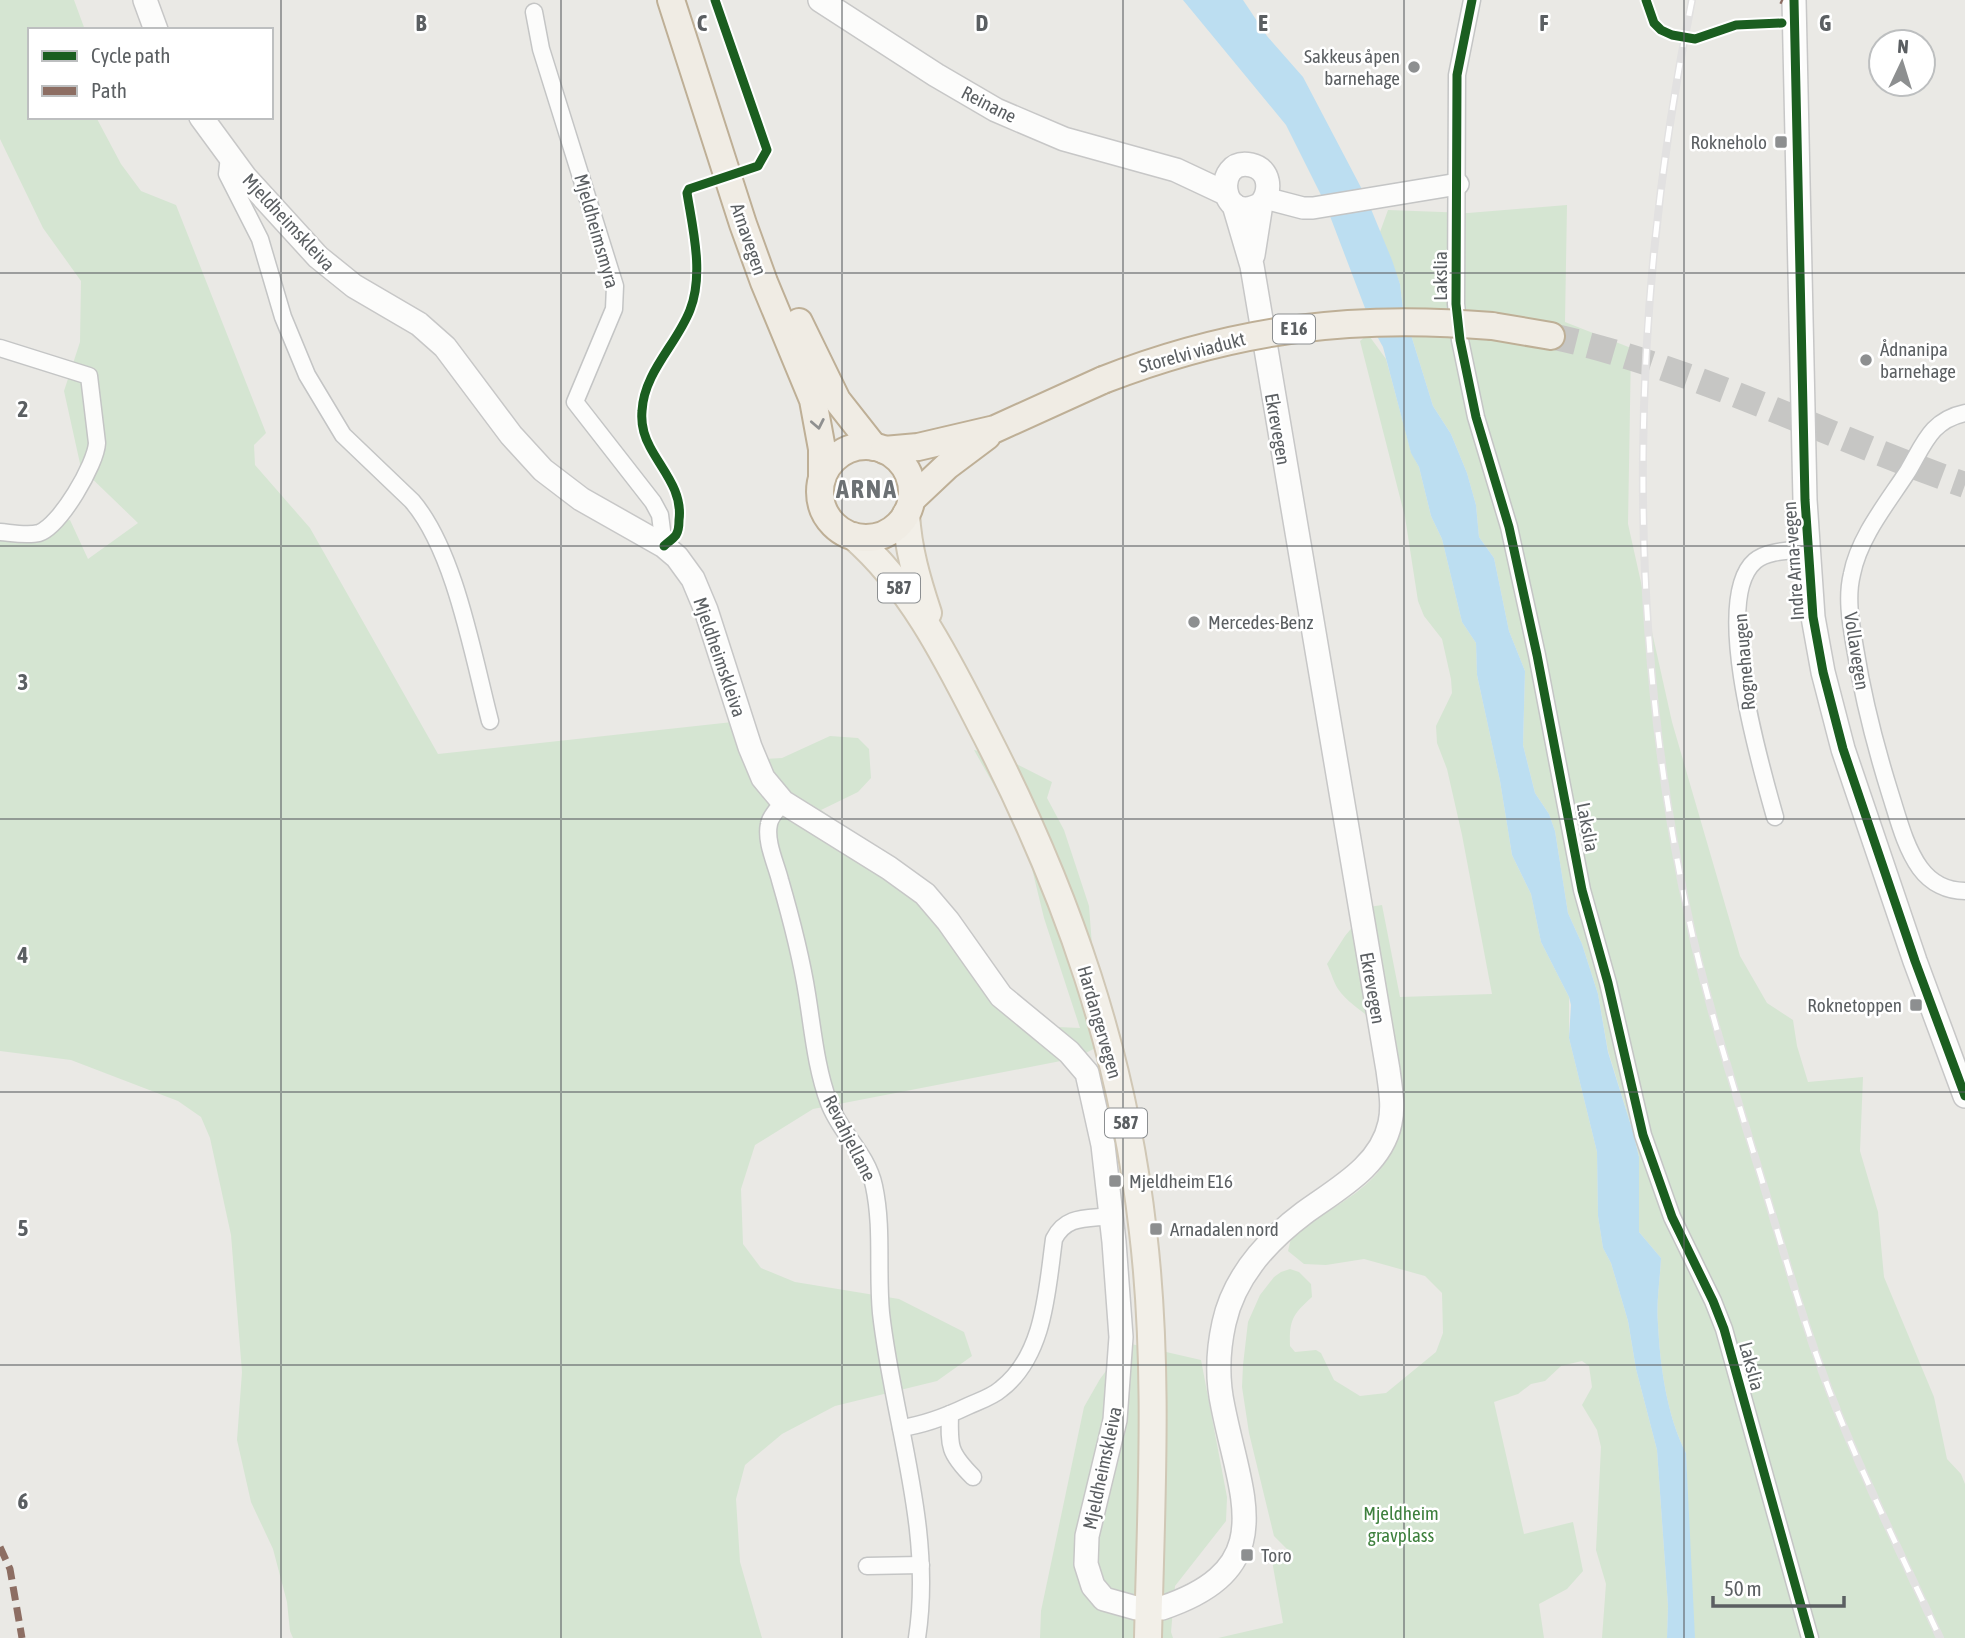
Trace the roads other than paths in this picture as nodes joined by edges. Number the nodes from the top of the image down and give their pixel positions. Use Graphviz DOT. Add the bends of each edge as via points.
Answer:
graph roads {
  1 [pos="145,0"];
  2 [pos="671,0"];
  3 [pos="686,0"];
  4 [pos="820,0"];
  5 [pos="1472,0"];
  6 [pos="1794,0"];
  7 [pos="534,12"];
  8 [pos="155,28"];
  9 [pos="202,119"];
  10 [pos="229,157"];
  11 [pos="1234,168"];
  12 [pos="1176,170"];
  13 [pos="1458,184"];
  14 [pos="1230,199"];
  15 [pos="1263,201"];
  16 [pos="1252,265"];
  17 [pos="1551,336"];
  18 [pos="0,348"];
  19 [pos="1965,413"];
  20 [pos="995,429"];
  21 [pos="879,448"];
  22 [pos="822,477"];
  23 [pos="909,507"];
  24 [pos="0,532"];
  25 [pos="853,536"];
  26 [pos="664,546"];
  27 [pos="1807,549"];
  28 [pos="939,645"];
  29 [pos="490,721"];
  30 [pos="783,802"];
  31 [pos="1775,817"];
  32 [pos="1965,891"];
  33 [pos="1965,1095"];
  34 [pos="1111,1216"];
  35 [pos="950,1414"];
  36 [pos="901,1428"];
  37 [pos="973,1476"];
  38 [pos="921,1565"];
  39 [pos="867,1566"];
  40 [pos="1136,1608"];
  41 [pos="1162,1608"];
  42 [pos="917,1638"];
  43 [pos="1148,1638"];
  44 [pos="1810,1638"];
  1 -- 8 [label="main road"];
  2 -- 22 [label="highway, Arnavegen, one-way" via="743,224 813,400"];
  3 -- 21 [label="highway, Arnavegen" via="796,315 837,400"];
  4 -- 12 [label="main road, Reinane" via="996,110 1064,139"];
  5 -- 13 [label="street, Lakslia" via="1457,75"];
  6 -- 27 [label="main road, Indre Arna-vegen"];
  7 -- 26 [label="street, Mjeldheimsmyra" via="541,49 616,296 575,402 653,502 660,515"];
  9 -- 10 [label="main road, Mjeldheimskleiva"];
  10 -- 26 [label="main road, Mjeldheimskleiva" via="318,257 354,286 432,334 543,470 581,499"];
  10 -- 29 [label="street, Mjeldheimskleiva" via="227,174 260,239 282,317 307,375 343,435 421,511 440,547"];
  11 -- 12 [label="main road, Reinane"];
  11 -- 14 [label="main road" via="1226,179"];
  11 -- 15 [label="main road" via="1252,165 1264,173 1269,185"];
  12 -- 14 [label="main road, Reinane"];
  13 -- 15 [label="street" via="1313,208"];
  13 -- 44 [label="street, Lakslia" via="1460,340 1537,655 1582,890 1643,1135 1672,1217 1724,1329"];
  14 -- 15 [label="main road" via="1247,209"];
  14 -- 16 [label="main road, Ekrevegen"];
  15 -- 16 [label="main road, Ekrevegen"];
  16 -- 41 [label="main road, Ekrevegen" via="1392,1109 1387,1133 1375,1155 1344,1186 1284,1229 1256,1257 1238,1286 1224,1324 1219,1382 1242,1486 1243,1535 1237,1556 1223,1572 1193,1596"];
  17 -- 20 [label="highway, Storelvi viadukt / E 16, bridge" via="1447,322 1370,321 1286,330 1189,350 1103,380"];
  18 -- 24 [label="street" via="89,376 97,443 92,465 49,526 39,533"];
  19 -- 32 [label="street, Vollavegen" via="1936,426 1886,505 1855,562 1849,601 1870,726 1908,845 1918,866 1933,881 1945,889"];
  20 -- 21 [label="highway, E 16" via="918,447"];
  20 -- 23 [label="highway, E 16" via="947,466"];
  21 -- 22 [label="highway, E 16" via="854,447 840,454"];
  21 -- 23 [label="highway" via="897,458 906,470 911,485"];
  22 -- 25 [label="highway" via="822,506 840,530"];
  23 -- 25 [label="highway, E 16" via="883,535"];
  23 -- 28 [label="main road, Hardangervegen / 587" via="907,535 914,571"];
  25 -- 28 [label="main road, Hardangervegen / 587" via="881,563"];
  26 -- 30 [label="main road, Mjeldheimskleiva" via="693,579 755,763"];
  27 -- 31 [label="street, Rognehaugen" via="1756,560 1745,577 1739,605 1744,690"];
  27 -- 33 [label="main road, Indre Arna-vegen" via="1813,617 1843,749"];
  28 -- 43 [label="main road, Hardangervegen / 587" via="1037,840 1080,951 1121,1096 1143,1233 1151,1324"];
  30 -- 34 [label="main road, Mjeldheimskleiva" via="925,894 1001,996 1079,1061 1096,1106"];
  30 -- 36 [label="street, Revahjellane" via="768,824 770,843 790,916 824,1088 835,1118 863,1155 874,1182 881,1311"];
  34 -- 35 [label="street" via="1073,1220 1059,1229 1042,1316 1027,1358 1000,1390"];
  34 -- 40 [label="main road, Mjeldheimskleiva" via="1120,1366 1115,1420 1087,1536 1086,1563 1093,1586 1104,1599"];
  35 -- 36 [label="street"];
  35 -- 37 [label="street" via="952,1451"];
  36 -- 38 [label="street, Revahjellane"];
  38 -- 39 [label="street"];
  38 -- 42 [label="street, Revahjellane"];
}
